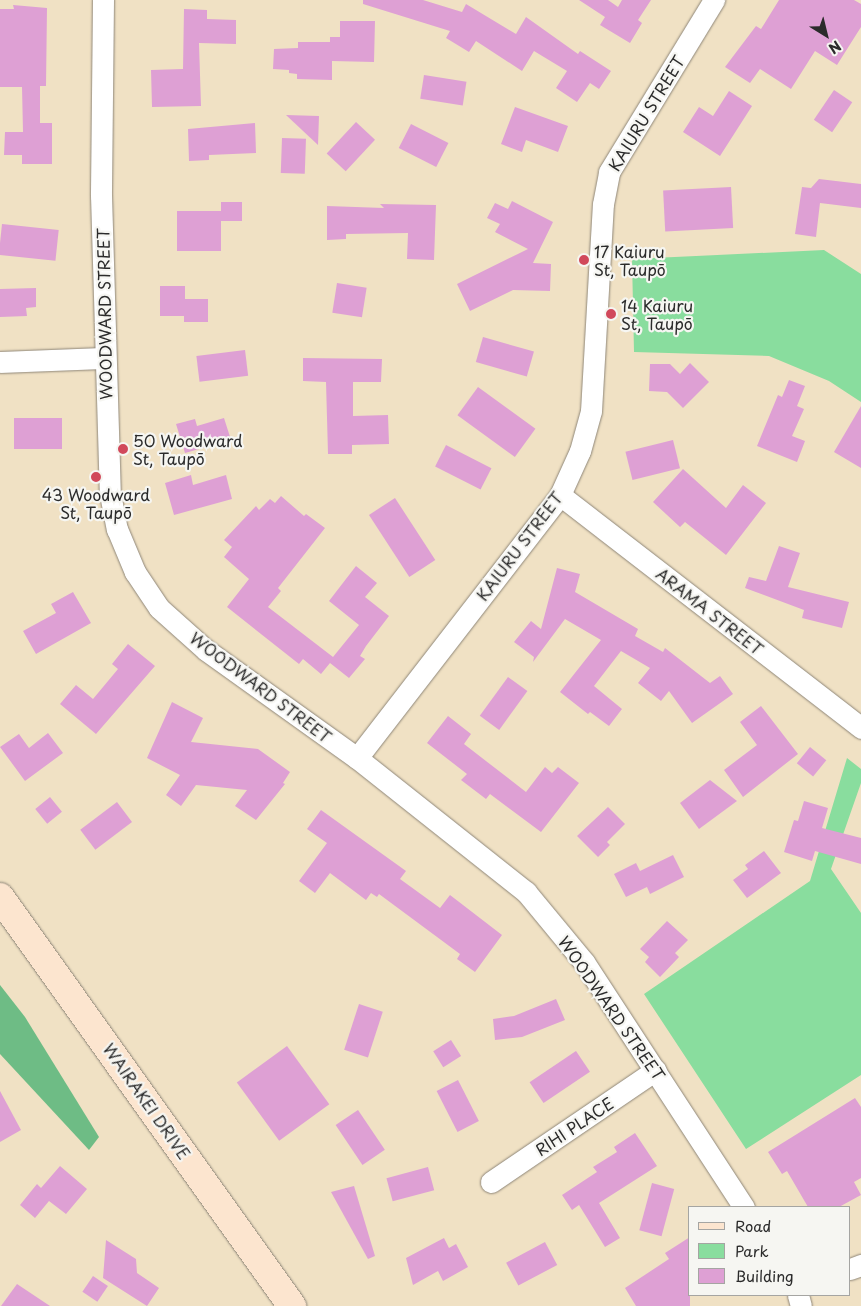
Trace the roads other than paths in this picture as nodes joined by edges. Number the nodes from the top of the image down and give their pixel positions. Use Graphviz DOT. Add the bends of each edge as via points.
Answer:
graph roads {
  1 [pos="103,0"];
  2 [pos="714,0"];
  3 [pos="105,358"];
  4 [pos="0,362"];
  5 [pos="560,494"];
  6 [pos="861,728"];
  7 [pos="356,758"];
  8 [pos="0,897"];
  9 [pos="656,1070"];
  10 [pos="491,1182"];
  11 [pos="743,1206"];
  12 [pos="292,1306"];
  1 -- 3 [label="street, WOODWARD STREET"];
  2 -- 5 [label="street, KAIURU STREET" via="609,172 603,204 591,411 580,451"];
  3 -- 4 [label="street"];
  3 -- 7 [label="street, WOODWARD STREET" via="110,494 117,529 135,572 159,608 206,650"];
  5 -- 6 [label="street, ARAMA STREET"];
  5 -- 7 [label="street, KAIURU STREET"];
  7 -- 9 [label="street, WOODWARD STREET" via="526,892 584,962"];
  8 -- 12 [label="main road, WAIRAKEI DRIVE"];
  9 -- 10 [label="street, RIHI PLACE"];
  9 -- 11 [label="street, WOODWARD STREET"];
}
